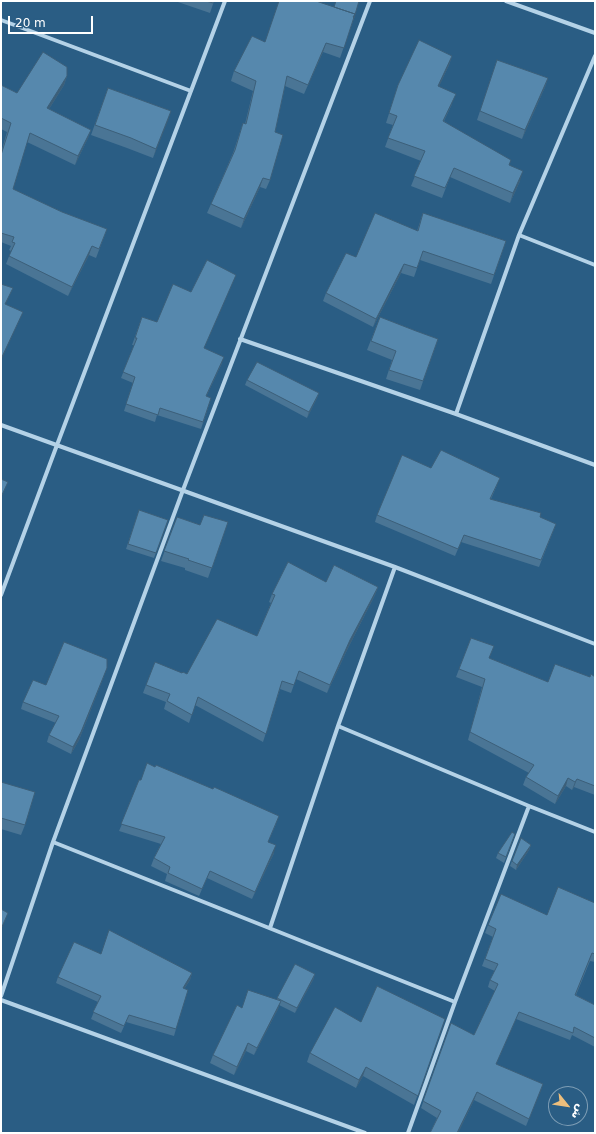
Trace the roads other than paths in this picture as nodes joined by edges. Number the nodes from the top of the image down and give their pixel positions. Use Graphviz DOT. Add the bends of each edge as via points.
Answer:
graph roads {
  1 [pos="225,1"];
  2 [pos="370,1"];
  3 [pos="506,1"];
  4 [pos="1,20"];
  5 [pos="595,33"];
  6 [pos="595,56"];
  7 [pos="191,91"];
  8 [pos="519,235"];
  9 [pos="595,264"];
  10 [pos="240,339"];
  11 [pos="456,414"];
  12 [pos="1,425"];
  13 [pos="57,445"];
  14 [pos="595,465"];
  15 [pos="183,490"];
  16 [pos="395,567"];
  17 [pos="1,593"];
  18 [pos="595,644"];
  19 [pos="338,726"];
  20 [pos="529,806"];
  21 [pos="595,832"];
  22 [pos="52,842"];
  23 [pos="270,928"];
  24 [pos="1,996"];
  25 [pos="1,1000"];
  26 [pos="455,1002"];
  27 [pos="364,1133"];
  28 [pos="408,1133"];
  1 -- 7 [label="street"];
  2 -- 10 [label="street"];
  3 -- 5 [label="street"];
  4 -- 7 [label="street"];
  6 -- 8 [label="street"];
  7 -- 13 [label="street"];
  8 -- 9 [label="street"];
  8 -- 11 [label="street"];
  10 -- 11 [label="street"];
  10 -- 15 [label="street"];
  11 -- 14 [label="street"];
  12 -- 13 [label="street"];
  13 -- 15 [label="street"];
  13 -- 17 [label="street"];
  15 -- 16 [label="street"];
  15 -- 22 [label="street"];
  16 -- 18 [label="street"];
  16 -- 19 [label="street"];
  19 -- 20 [label="street"];
  19 -- 23 [label="street"];
  20 -- 21 [label="street"];
  20 -- 26 [label="street"];
  22 -- 23 [label="street"];
  22 -- 24 [label="street"];
  23 -- 26 [label="street"];
  25 -- 27 [label="street"];
  26 -- 28 [label="street"];
}
